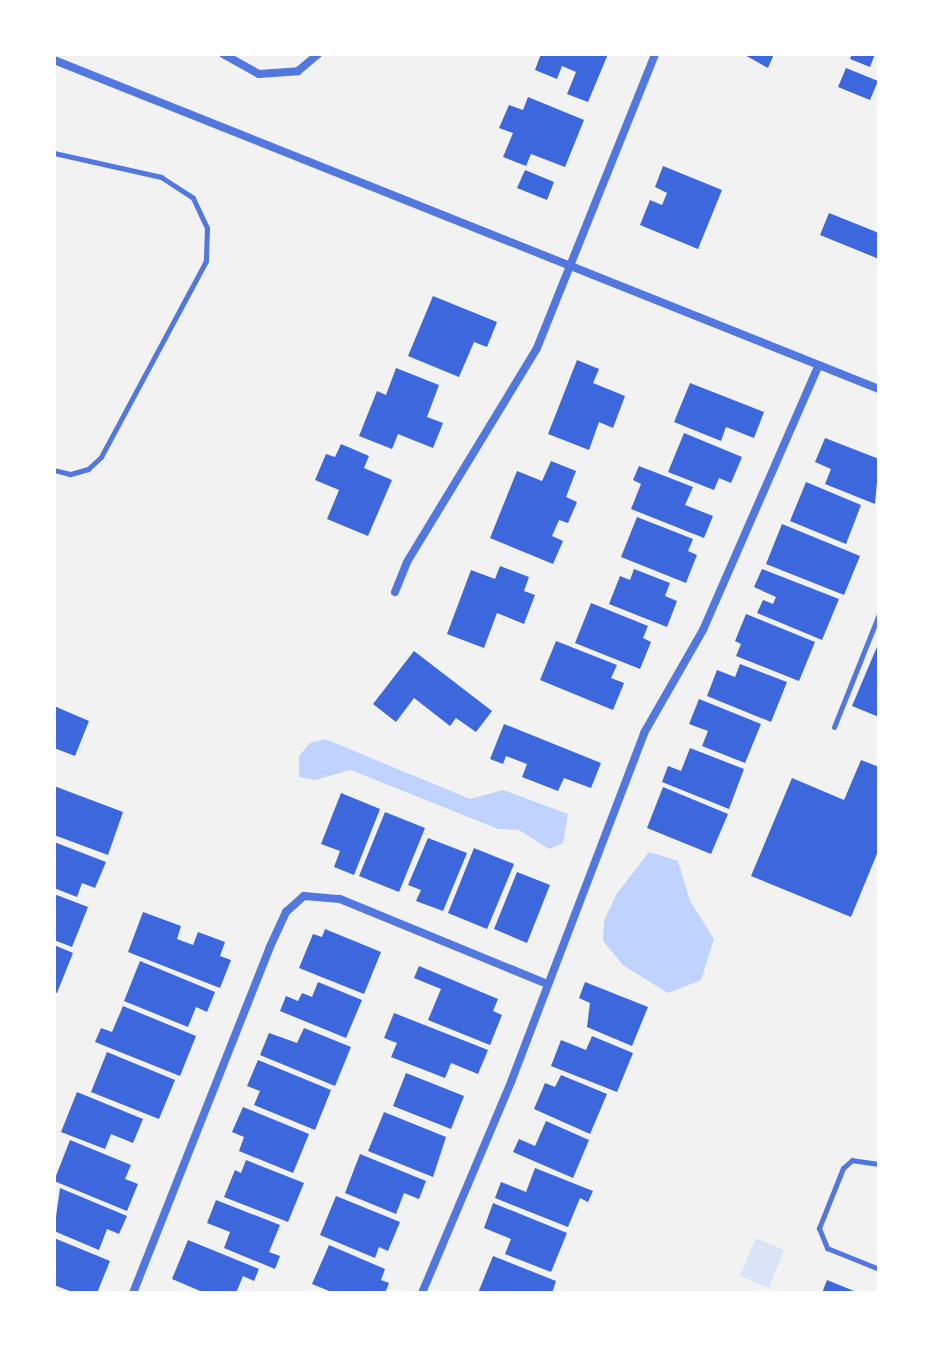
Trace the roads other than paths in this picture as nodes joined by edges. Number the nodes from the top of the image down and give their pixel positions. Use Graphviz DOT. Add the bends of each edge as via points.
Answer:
graph roads {
  1 [pos="223,54"];
  2 [pos="318,54"];
  3 [pos="655,54"];
  4 [pos="54,60"];
  5 [pos="54,153"];
  6 [pos="572,264"];
  7 [pos="819,365"];
  8 [pos="879,389"];
  9 [pos="54,470"];
  10 [pos="395,592"];
  11 [pos="879,614"];
  12 [pos="834,727"];
  13 [pos="547,984"];
  14 [pos="879,1164"];
  15 [pos="879,1269"];
  16 [pos="133,1293"];
  17 [pos="422,1293"];
  1 -- 2 [label="street" via="259,74 298,71"];
  3 -- 6 [label="street"];
  4 -- 6 [label="street"];
  5 -- 9 [label="lane" via="161,177 193,198 207,228 206,261 101,457 88,469 70,474"];
  6 -- 7 [label="street"];
  6 -- 10 [label="street" via="502,412 407,562"];
  7 -- 8 [label="street"];
  7 -- 13 [label="street" via="703,630 644,733"];
  11 -- 12 [label="lane"];
  13 -- 16 [label="street" via="340,899 304,896 286,912 269,949"];
  13 -- 17 [label="street"];
  14 -- 15 [label="lane" via="852,1160 843,1168 819,1228 827,1248"];
}
